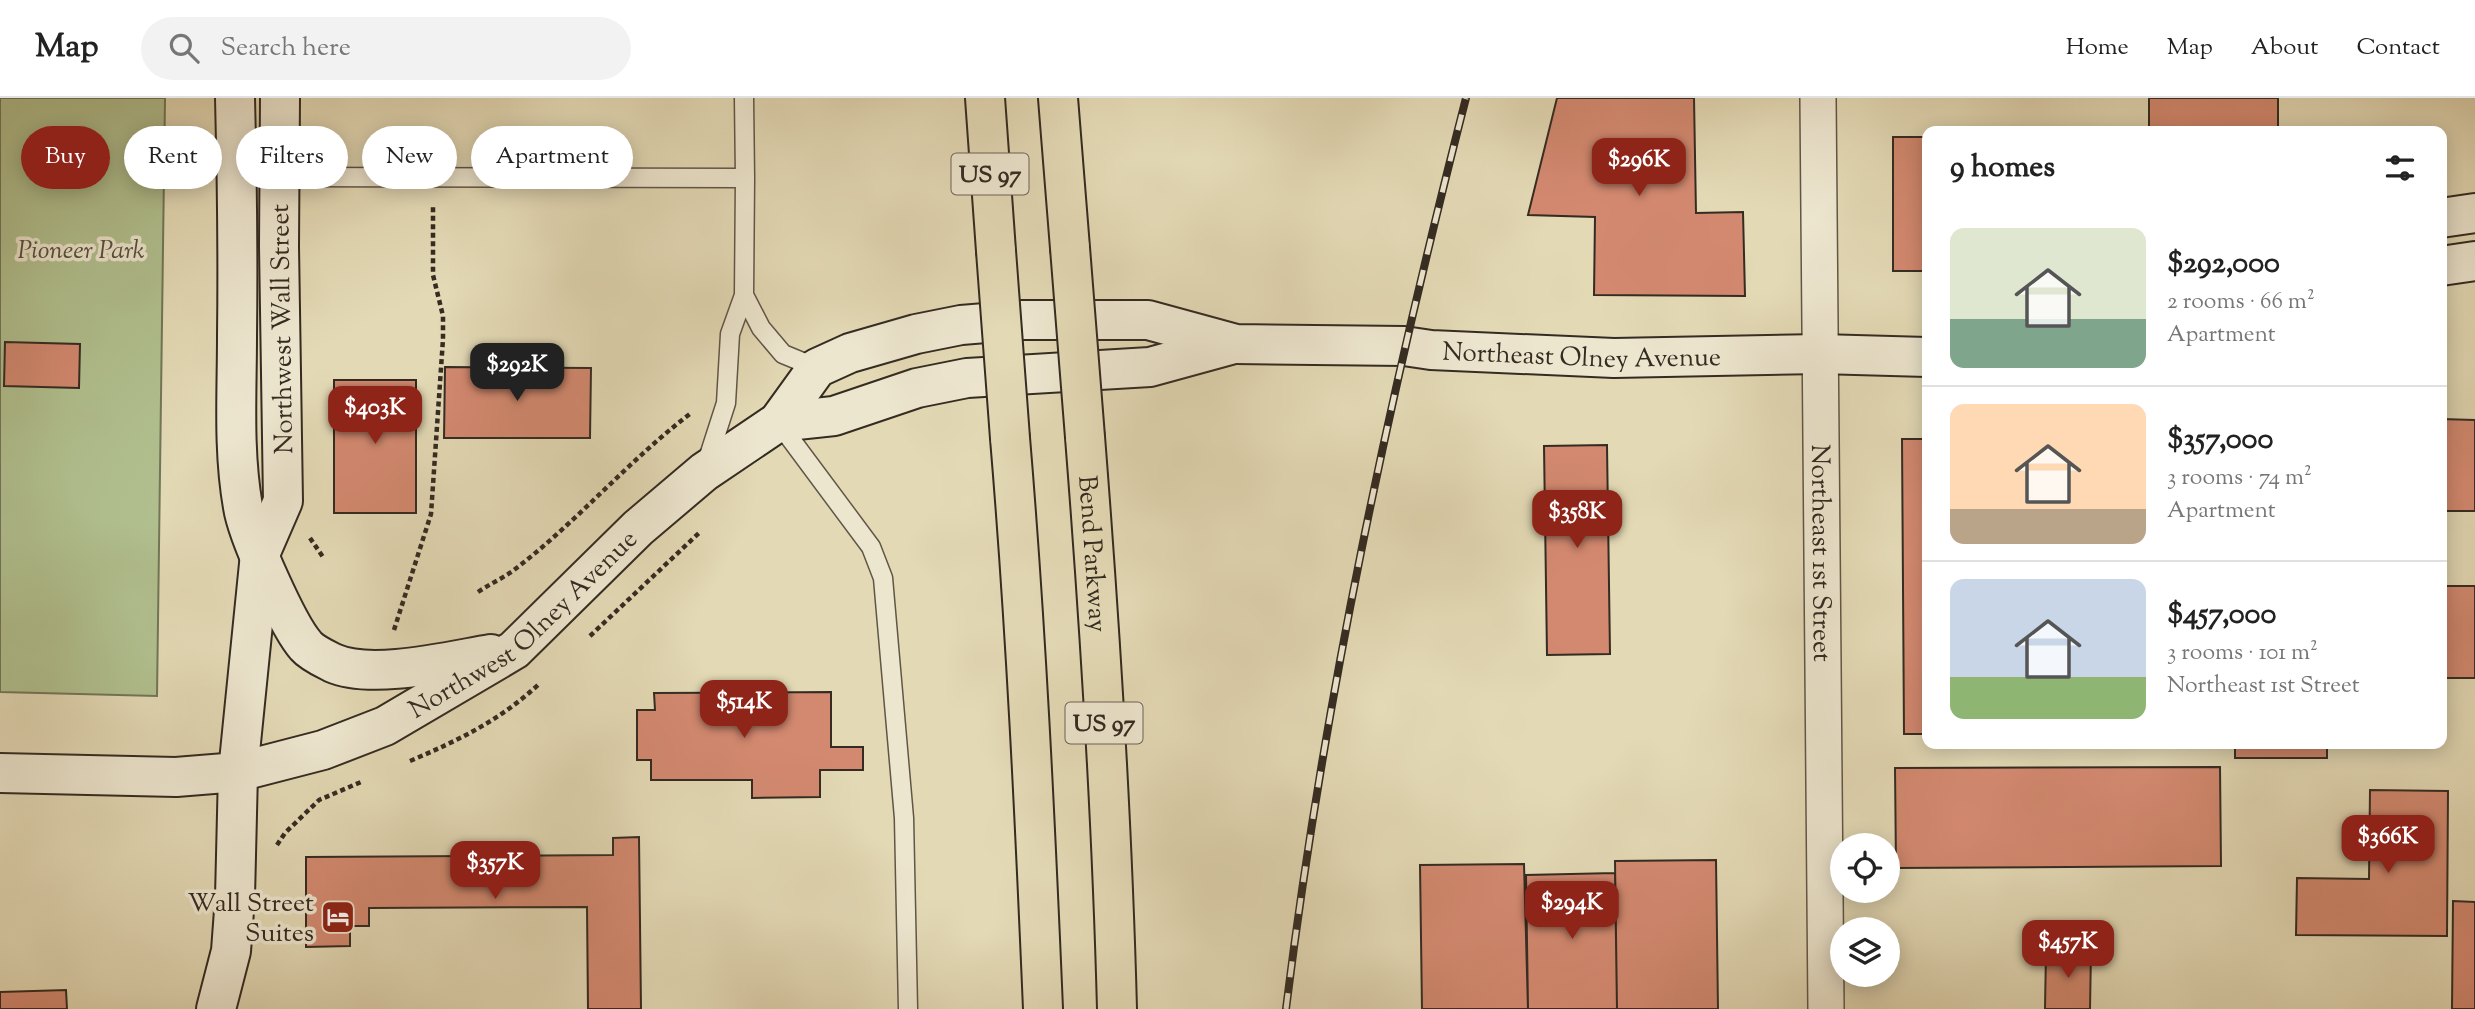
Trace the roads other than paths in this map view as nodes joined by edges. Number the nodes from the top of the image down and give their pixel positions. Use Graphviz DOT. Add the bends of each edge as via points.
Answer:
graph roads {
  1 [pos="235,98"];
  2 [pos="255,98"];
  3 [pos="280,98"];
  4 [pos="744,98"];
  5 [pos="985,98"];
  6 [pos="1818,98"];
  7 [pos="1061,109"];
  8 [pos="256,126"];
  9 [pos="280,126"];
  10 [pos="348,177"];
  11 [pos="745,178"];
  12 [pos="280,189"];
  13 [pos="2475,213"];
  14 [pos="2447,217"];
  15 [pos="2475,261"];
  16 [pos="2447,265"];
  17 [pos="744,295"];
  18 [pos="1023,320"];
  19 [pos="1236,344"];
  20 [pos="1820,354"];
  21 [pos="1922,357"];
  22 [pos="817,368"];
  23 [pos="1029,375"];
  24 [pos="778,422"];
  25 [pos="704,472"];
  26 [pos="260,554"];
  27 [pos="514,650"];
  28 [pos="238,772"];
  29 [pos="0,773"];
  30 [pos="216,1009"];
  31 [pos="908,1009"];
  32 [pos="1043,1009"];
  33 [pos="1116,1009"];
  34 [pos="1826,1009"];
  1 -- 26 [label="main road, Northwest Wall Street" via="237,440 243,508"];
  2 -- 8 [label="main road"];
  3 -- 9 [label="main road, Northwest Wall Street"];
  4 -- 11 [label="lane"];
  5 -- 32 [label="highway, US 97, bridge" via="1020,552"];
  6 -- 20 [label="street, Northeast 1st Street"];
  7 -- 33 [label="highway, Bend Parkway / US 97, bridge" via="1095,567"];
  10 -- 11 [label="lane"];
  11 -- 17 [label="lane"];
  12 -- 26 [label="main road, Northwest Wall Street" via="283,501"];
  13 -- 14 [label="main road"];
  15 -- 16 [label="main road"];
  17 -- 22 [label="lane" via="761,328 783,354"];
  17 -- 25 [label="lane" via="730,334 726,403"];
  18 -- 19 [label="main road, Northeast Olney Avenue" via="1148,320"];
  18 -- 22 [label="main road, Northwest Olney Avenue" via="916,334"];
  19 -- 20 [label="main road, Northeast Olney Avenue" via="1404,346 1614,358"];
  19 -- 23 [label="main road, Northeast Olney Avenue" via="1150,367"];
  20 -- 21 [label="main road, Northeast Olney Avenue"];
  20 -- 34 [label="street, Northeast 1st Street"];
  22 -- 24 [label="main road, Northwest Olney Avenue"];
  23 -- 24 [label="main road, Northwest Olney Avenue" via="942,383 834,416"];
  24 -- 25 [label="main road, Northwest Olney Avenue"];
  24 -- 31 [label="lane" via="871,547 883,578 904,818"];
  25 -- 27 [label="main road, Northwest Olney Avenue" via="638,528"];
  26 -- 27 [label="main road" via="307,648 335,664 369,670"];
  26 -- 28 [label="main road, Northwest Wall Street"];
  27 -- 28 [label="main road, Northwest Olney Avenue" via="385,726 323,750"];
  28 -- 29 [label="main road, Northwest Olney Avenue" via="176,777"];
  28 -- 30 [label="main road, Northwest Wall Street" via="231,951"];
}
